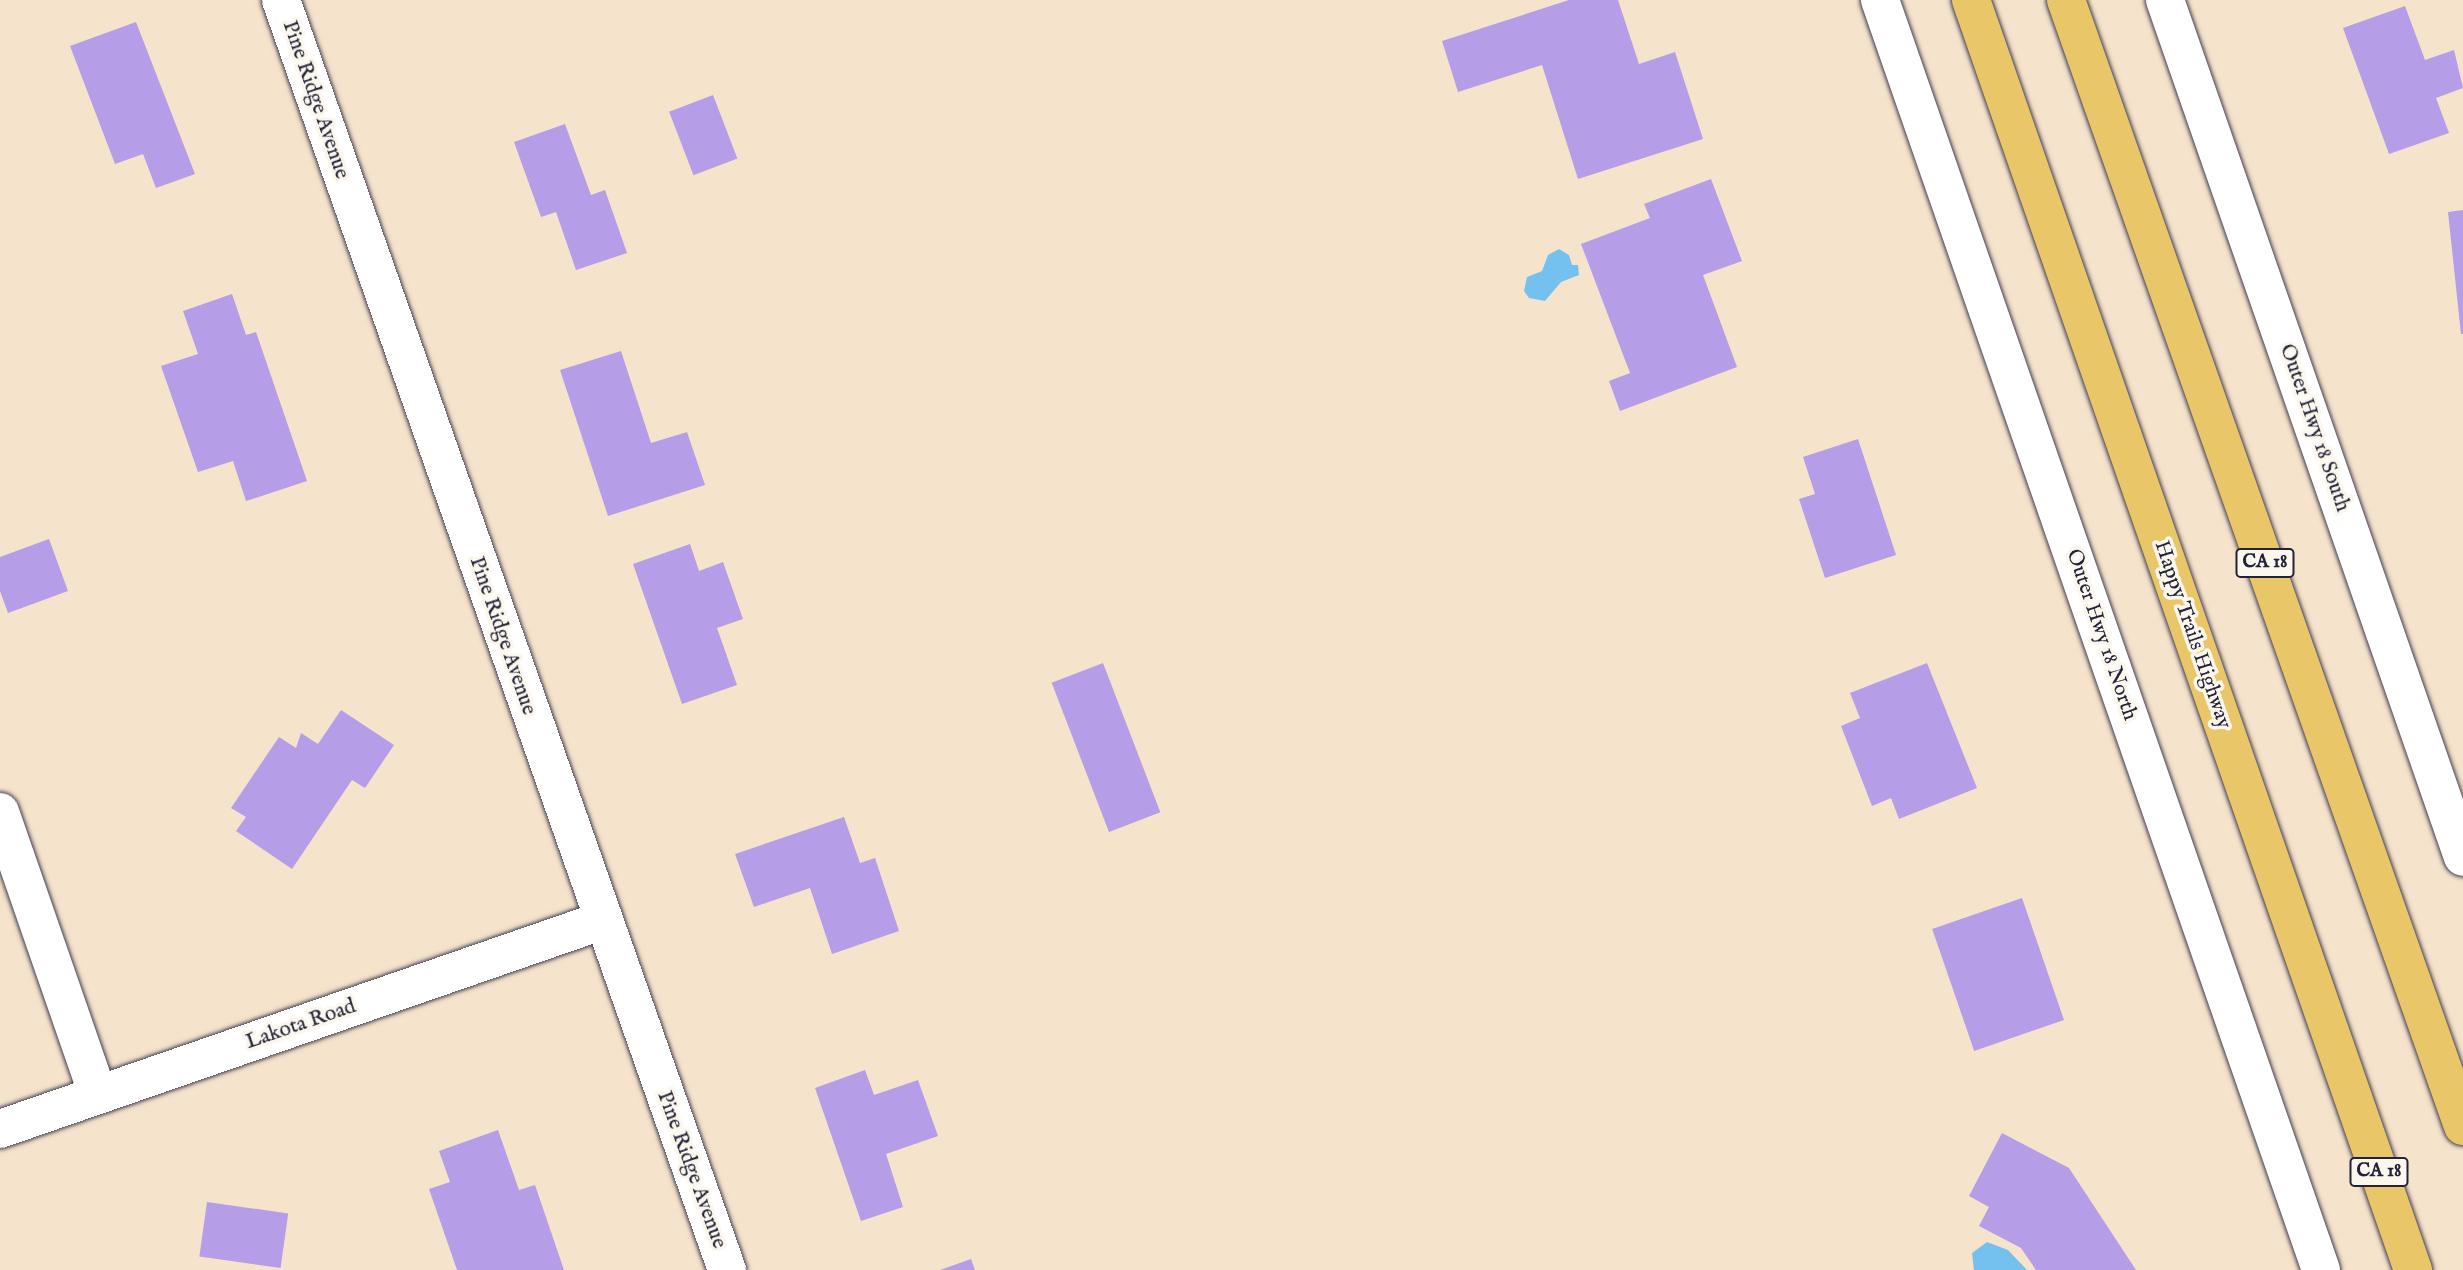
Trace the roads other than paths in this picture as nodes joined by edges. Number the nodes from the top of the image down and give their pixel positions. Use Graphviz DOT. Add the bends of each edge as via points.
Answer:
graph roads {
  1 [pos="281,0"];
  2 [pos="1880,0"];
  3 [pos="1971,0"];
  4 [pos="2066,0"];
  5 [pos="2165,0"];
  6 [pos="0,812"];
  7 [pos="2463,856"];
  8 [pos="601,921"];
  9 [pos="98,1095"];
  10 [pos="2463,1126"];
  11 [pos="0,1129"];
  12 [pos="727,1270"];
  13 [pos="2321,1270"];
  14 [pos="2413,1270"];
  1 -- 8 [label="street, Pine Ridge Avenue"];
  2 -- 13 [label="street, Outer Hwy 18 North"];
  3 -- 14 [label="main road, Happy Trails Highway / CA 18"];
  4 -- 10 [label="main road, CA 18"];
  5 -- 7 [label="street, Outer Hwy 18 South"];
  6 -- 9 [label="street"];
  8 -- 9 [label="street, Lakota Road"];
  8 -- 12 [label="street, Pine Ridge Avenue"];
  9 -- 11 [label="street, Lakota Road"];
}
